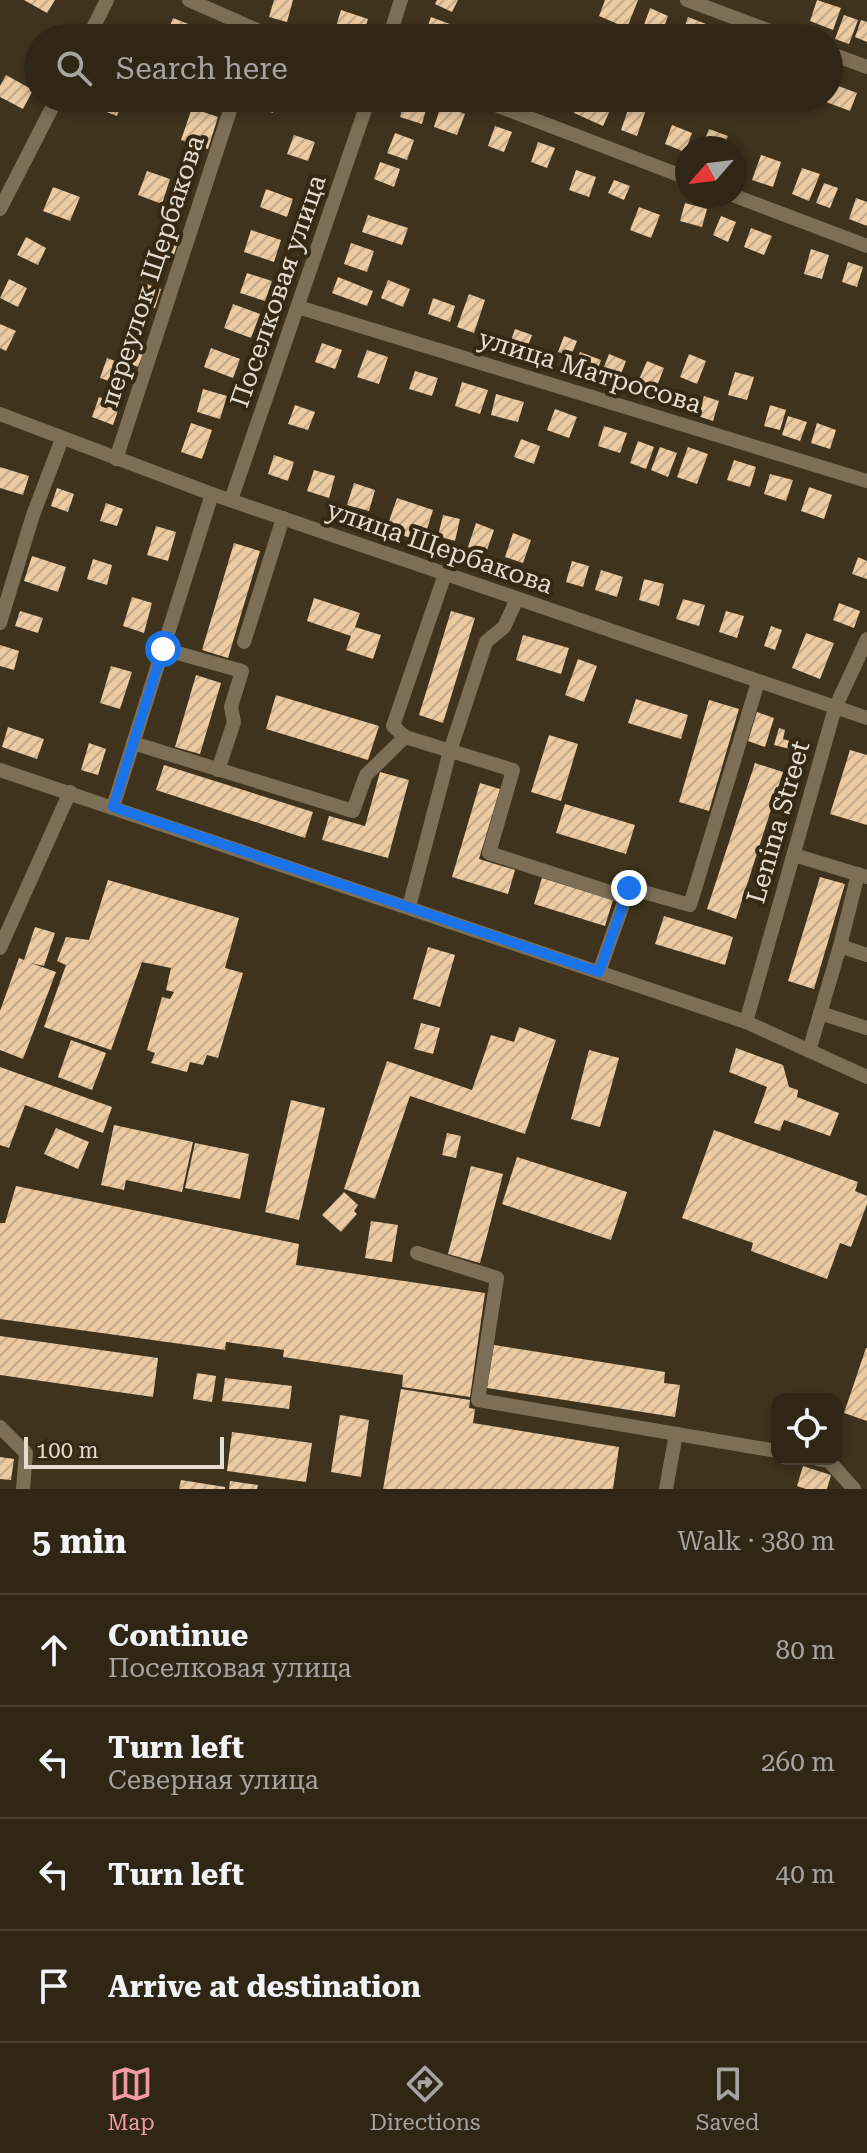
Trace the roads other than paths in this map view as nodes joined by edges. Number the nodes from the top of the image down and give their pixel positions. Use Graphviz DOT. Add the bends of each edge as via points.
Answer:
graph roads {
  1 [pos="107,0"];
  2 [pos="189,0"];
  3 [pos="401,0"];
  4 [pos="687,0"];
  5 [pos="95,24"];
  6 [pos="236,24"];
  7 [pos="393,24"];
  8 [pos="751,24"];
  9 [pos="843,58"];
  10 [pos="867,67"];
  11 [pos="50,112"];
  12 [pos="229,112"];
  13 [pos="364,112"];
  14 [pos="514,112"];
  15 [pos="675,173"];
  16 [pos="747,201"];
  17 [pos="0,209"];
  18 [pos="867,246"];
  19 [pos="298,307"];
  20 [pos="0,414"];
  21 [pos="62,439"];
  22 [pos="116,459"];
  23 [pos="867,481"];
  24 [pos="212,494"];
  25 [pos="231,500"];
  26 [pos="283,518"];
  27 [pos="445,574"];
  28 [pos="517,599"];
  29 [pos="0,623"];
  30 [pos="867,639"];
  31 [pos="244,642"];
  32 [pos="163,649"];
  33 [pos="758,682"];
  34 [pos="835,708"];
  35 [pos="867,718"];
  36 [pos="405,737"];
  37 [pos="133,743"];
  38 [pos="450,751"];
  39 [pos="0,770"];
  40 [pos="218,770"];
  41 [pos="70,792"];
  42 [pos="113,807"];
  43 [pos="794,855"];
  44 [pos="862,876"];
  45 [pos="625,897"];
  46 [pos="409,907"];
  47 [pos="840,946"];
  48 [pos="0,948"];
  49 [pos="867,955"];
  50 [pos="599,972"];
  51 [pos="820,1013"];
  52 [pos="746,1022"];
  53 [pos="867,1028"];
  54 [pos="809,1051"];
  55 [pos="867,1077"];
  56 [pos="417,1253"];
  57 [pos="0,1427"];
  58 [pos="676,1434"];
  59 [pos="771,1450"];
  60 [pos="833,1465"];
  61 [pos="23,1489"];
  62 [pos="666,1489"];
  63 [pos="854,1489"];
  1 -- 5 [label="street"];
  2 -- 6 [label="street"];
  3 -- 7 [label="street"];
  4 -- 8 [label="street"];
  9 -- 10 [label="street"];
  11 -- 17 [label="street"];
  12 -- 22 [label="street, переулок Щербакова"];
  13 -- 19 [label="street, Поселковая улица"];
  14 -- 15 [label="street"];
  16 -- 18 [label="street"];
  19 -- 23 [label="street, улица Матросова"];
  19 -- 25 [label="street, Поселковая улица"];
  20 -- 21 [label="street, улица Щербакова"];
  21 -- 22 [label="street, улица Щербакова"];
  21 -- 29 [label="street"];
  22 -- 24 [label="street, улица Щербакова"];
  24 -- 25 [label="street, улица Щербакова"];
  24 -- 32 [label="street"];
  25 -- 26 [label="street, улица Щербакова"];
  26 -- 27 [label="street, улица Щербакова"];
  26 -- 31 [label="street"];
  27 -- 28 [label="street, улица Щербакова"];
  27 -- 36 [label="street" via="393,726"];
  28 -- 33 [label="street, улица Щербакова"];
  28 -- 38 [label="street" via="504,627 486,642"];
  30 -- 34 [label="street, Lenina Street"];
  32 -- 37 [label="street"];
  32 -- 40 [label="street" via="242,671 231,707 234,722"];
  33 -- 34 [label="street, улица Щербакова"];
  33 -- 45 [label="street" via="690,905 629,888"];
  34 -- 35 [label="street, улица Щербакова"];
  34 -- 43 [label="street, Lenina Street"];
  36 -- 38 [label="street"];
  36 -- 40 [label="street" via="366,775 353,811"];
  37 -- 40 [label="street"];
  37 -- 42 [label="street"];
  38 -- 45 [label="street" via="513,770 489,853"];
  38 -- 46 [label="street"];
  39 -- 41 [label="street"];
  41 -- 42 [label="street"];
  41 -- 48 [label="street"];
  42 -- 46 [label="street"];
  43 -- 44 [label="street"];
  43 -- 52 [label="street, Lenina Street"];
  44 -- 47 [label="street"];
  45 -- 50 [label="street"];
  46 -- 50 [label="street"];
  47 -- 49 [label="street"];
  47 -- 51 [label="street"];
  50 -- 52 [label="street"];
  51 -- 53 [label="street"];
  51 -- 54 [label="street"];
  52 -- 54 [label="street"];
  54 -- 55 [label="street"];
  56 -- 58 [label="street" via="497,1278 478,1400"];
  57 -- 61 [label="street" via="26,1453"];
  58 -- 59 [label="street"];
  58 -- 62 [label="street"];
  60 -- 63 [label="street"];
}
